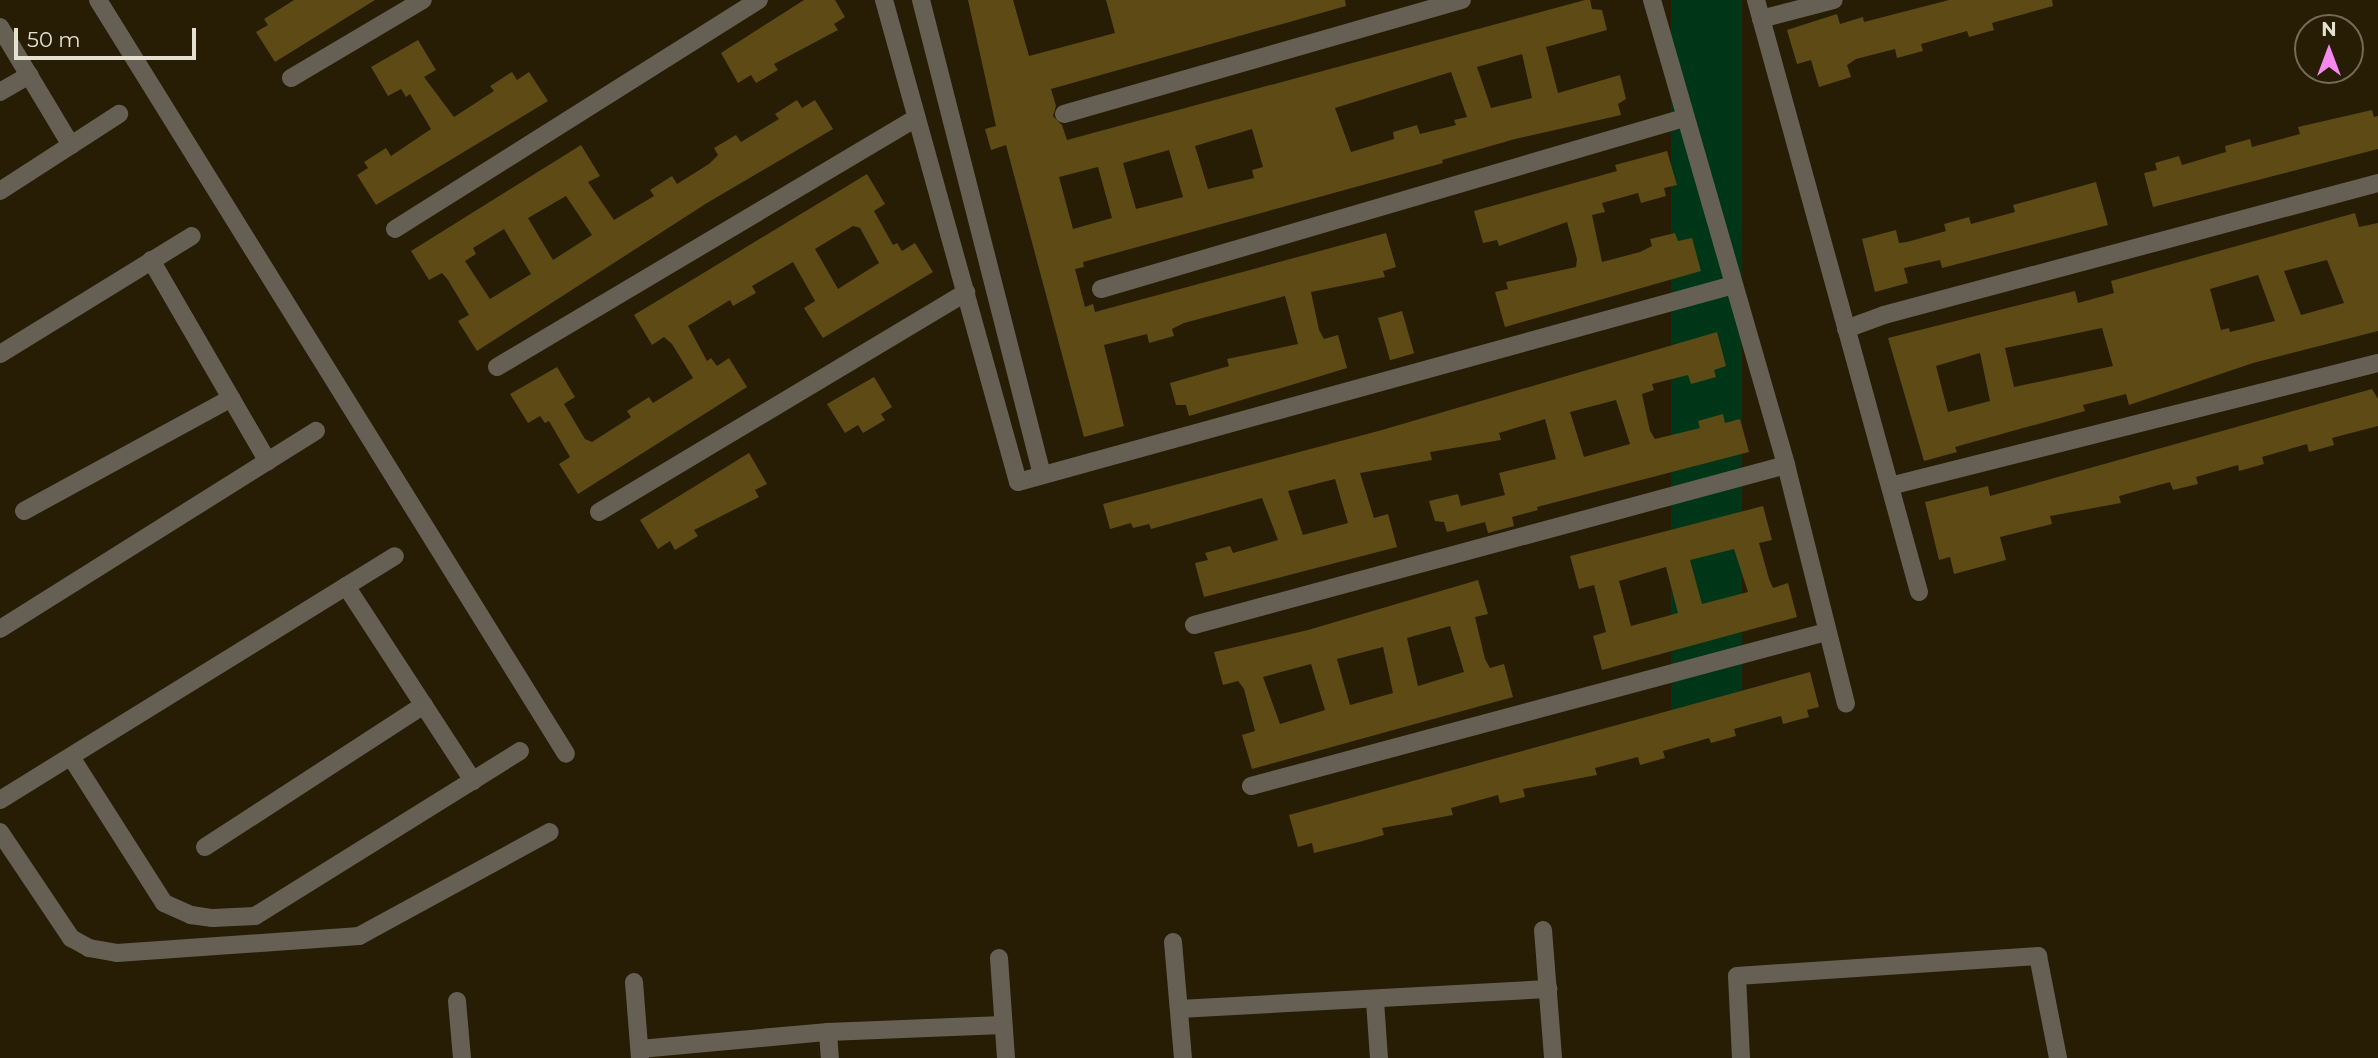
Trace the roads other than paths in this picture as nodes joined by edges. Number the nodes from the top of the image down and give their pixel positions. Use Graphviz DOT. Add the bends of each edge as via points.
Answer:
graph roads {
  1 [pos="98,0"];
  2 [pos="423,0"];
  3 [pos="759,0"];
  4 [pos="884,0"];
  5 [pos="921,0"];
  6 [pos="1462,0"];
  7 [pos="1652,0"];
  8 [pos="1756,0"];
  9 [pos="1834,0"];
  10 [pos="1761,19"];
  11 [pos="0,27"];
  12 [pos="29,75"];
  13 [pos="291,78"];
  14 [pos="0,92"];
  15 [pos="119,114"];
  16 [pos="1064,114"];
  17 [pos="917,118"];
  18 [pos="1684,118"];
  19 [pos="71,145"];
  20 [pos="2378,183"];
  21 [pos="0,191"];
  22 [pos="395,229"];
  23 [pos="192,236"];
  24 [pos="152,260"];
  25 [pos="1733,285"];
  26 [pos="1101,289"];
  27 [pos="966,292"];
  28 [pos="1846,329"];
  29 [pos="0,354"];
  30 [pos="2378,363"];
  31 [pos="497,367"];
  32 [pos="231,398"];
  33 [pos="316,431"];
  34 [pos="268,462"];
  35 [pos="1786,465"];
  36 [pos="1041,472"];
  37 [pos="1890,486"];
  38 [pos="24,512"];
  39 [pos="599,512"];
  40 [pos="395,556"];
  41 [pos="346,586"];
  42 [pos="1919,592"];
  43 [pos="1194,625"];
  44 [pos="0,629"];
  45 [pos="1826,632"];
  46 [pos="1846,704"];
  47 [pos="424,705"];
  48 [pos="520,751"];
  49 [pos="566,754"];
  50 [pos="71,757"];
  51 [pos="474,781"];
  52 [pos="1251,786"];
  53 [pos="0,800"];
  54 [pos="0,831"];
  55 [pos="550,832"];
  56 [pos="205,847"];
  57 [pos="1543,930"];
  58 [pos="1173,942"];
  59 [pos="999,958"];
  60 [pos="634,982"];
  61 [pos="1548,989"];
  62 [pos="457,1001"];
  63 [pos="1375,1001"];
  64 [pos="1179,1009"];
  65 [pos="1003,1025"];
  66 [pos="828,1032"];
  67 [pos="640,1054"];
  68 [pos="462,1058"];
  69 [pos="830,1058"];
  70 [pos="1006,1058"];
  71 [pos="1183,1058"];
  72 [pos="1379,1058"];
  73 [pos="1553,1058"];
  74 [pos="1741,1058"];
  75 [pos="2058,1058"];
  1 -- 49 [label="street"];
  2 -- 13 [label="street"];
  3 -- 22 [label="street"];
  4 -- 17 [label="street"];
  5 -- 36 [label="street"];
  6 -- 16 [label="street"];
  7 -- 18 [label="street"];
  8 -- 10 [label="street"];
  9 -- 10 [label="street"];
  10 -- 28 [label="street"];
  11 -- 12 [label="street"];
  12 -- 14 [label="street"];
  12 -- 19 [label="street"];
  15 -- 19 [label="street"];
  17 -- 27 [label="street"];
  17 -- 31 [label="street"];
  18 -- 25 [label="street"];
  18 -- 26 [label="street"];
  19 -- 21 [label="street"];
  20 -- 28 [label="street" via="1897,311"];
  23 -- 24 [label="street"];
  24 -- 29 [label="street"];
  24 -- 32 [label="street"];
  25 -- 35 [label="street"];
  25 -- 36 [label="street"];
  27 -- 36 [label="street" via="1018,482"];
  27 -- 39 [label="street"];
  28 -- 37 [label="street"];
  30 -- 37 [label="street"];
  32 -- 34 [label="street"];
  32 -- 38 [label="street"];
  33 -- 34 [label="street"];
  34 -- 44 [label="street"];
  35 -- 43 [label="street"];
  35 -- 45 [label="street"];
  37 -- 42 [label="street"];
  40 -- 41 [label="street"];
  41 -- 47 [label="street"];
  41 -- 50 [label="street"];
  45 -- 46 [label="street"];
  45 -- 52 [label="street"];
  47 -- 51 [label="street"];
  47 -- 56 [label="street"];
  48 -- 51 [label="street"];
  50 -- 51 [label="street" via="163,903 213,918 255,916"];
  50 -- 53 [label="street"];
  54 -- 55 [label="street" via="71,938 89,948 117,953 359,936"];
  57 -- 61 [label="street"];
  58 -- 64 [label="street"];
  59 -- 65 [label="street"];
  60 -- 67 [label="street"];
  61 -- 63 [label="street"];
  61 -- 73 [label="street"];
  62 -- 68 [label="street"];
  63 -- 64 [label="street"];
  63 -- 72 [label="street"];
  64 -- 71 [label="street"];
  65 -- 66 [label="street"];
  65 -- 70 [label="street"];
  66 -- 67 [label="street"];
  66 -- 69 [label="street"];
  74 -- 75 [label="street" via="1737,976 2038,956"];
}
